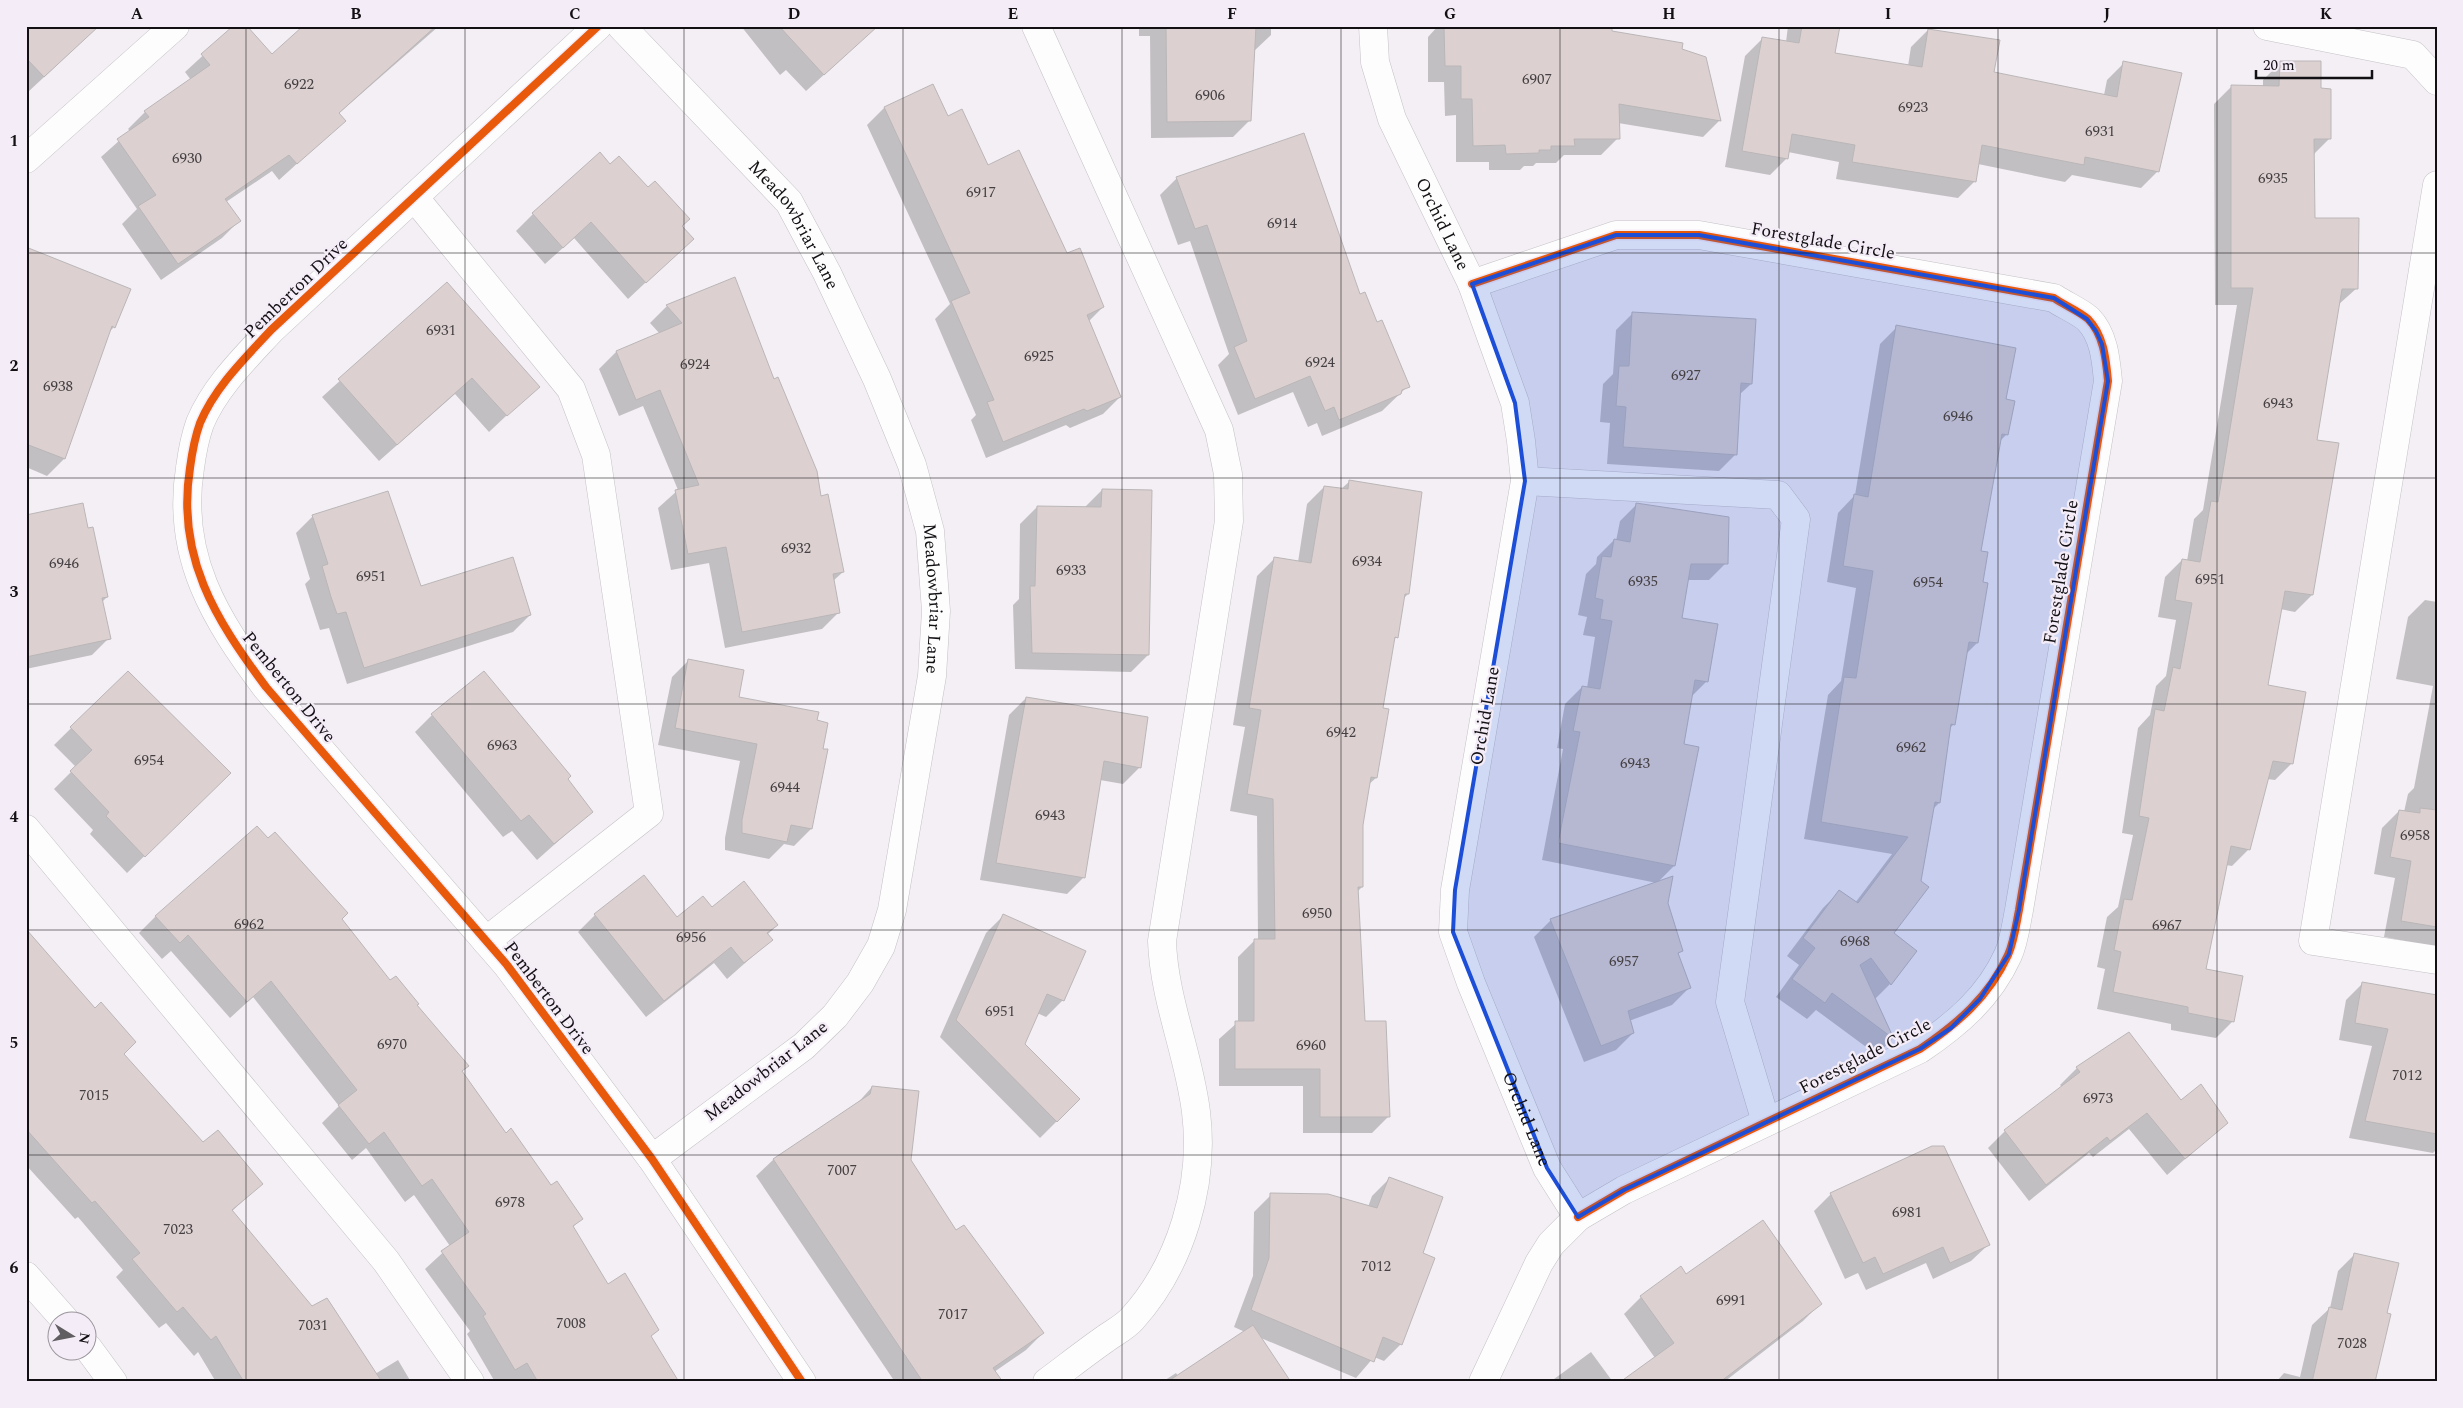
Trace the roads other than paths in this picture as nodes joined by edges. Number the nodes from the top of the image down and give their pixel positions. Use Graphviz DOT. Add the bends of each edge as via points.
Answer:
graph roads {
  1 [pos="176,26"];
  2 [pos="598,26"];
  3 [pos="621,26"];
  4 [pos="1036,26"];
  5 [pos="1373,26"];
  6 [pos="2268,26"];
  7 [pos="2437,81"];
  8 [pos="26,159"];
  9 [pos="2437,185"];
  10 [pos="414,197"];
  11 [pos="1472,284"];
  12 [pos="1525,481"];
  13 [pos="26,829"];
  14 [pos="486,941"];
  15 [pos="2437,960"];
  16 [pos="1766,1122"];
  17 [pos="652,1159"];
  18 [pos="1578,1217"];
  19 [pos="26,1276"];
  20 [pos="56,1310"];
  21 [pos="97,1360"];
  22 [pos="113,1382"];
  23 [pos="470,1382"];
  24 [pos="802,1382"];
  25 [pos="1046,1382"];
  26 [pos="1483,1382"];
  1 -- 8 [label="street"];
  2 -- 10 [label="street, Pemberton Drive"];
  3 -- 17 [label="street, Meadowbriar Lane" via="789,202 828,273 912,465 930,531 936,611 932,676 892,910 881,946 860,983 835,1016 804,1046"];
  4 -- 25 [label="street" via="1219,430 1228,474 1229,521 1162,941 1163,970 1196,1111 1197,1158 1191,1200 1178,1243 1161,1279 1131,1320"];
  5 -- 11 [label="street, Orchid Lane" via="1375,62 1392,119"];
  6 -- 7 [label="street" via="2413,55"];
  9 -- 15 [label="street" via="2313,941"];
  10 -- 14 [label="street" via="571,389 596,455 649,813"];
  10 -- 14 [label="street, Pemberton Drive" via="271,330 216,395 200,424 192,453 186,493 187,528 194,563 230,639 266,687"];
  11 -- 12 [label="street, Orchid Lane" via="1515,404"];
  11 -- 16 [label="street, Forestglade Circle" via="1616,235 1699,235 2054,298 2087,319 2102,344 2108,381 2021,900 2008,954 1992,984 1951,1028 1920,1049"];
  12 -- 16 [label="street" via="1778,495 1796,519 1730,1002"];
  12 -- 18 [label="street, Orchid Lane" via="1455,890 1453,932 1547,1168"];
  13 -- 23 [label="street" via="386,1261"];
  14 -- 17 [label="street, Pemberton Drive"];
  16 -- 18 [label="street, Forestglade Circle" via="1624,1190"];
  17 -- 24 [label="street, Pemberton Drive"];
  18 -- 26 [label="street" via="1551,1244 1539,1263"];
  19 -- 20 [label="street"];
  21 -- 22 [label="street"];
}
